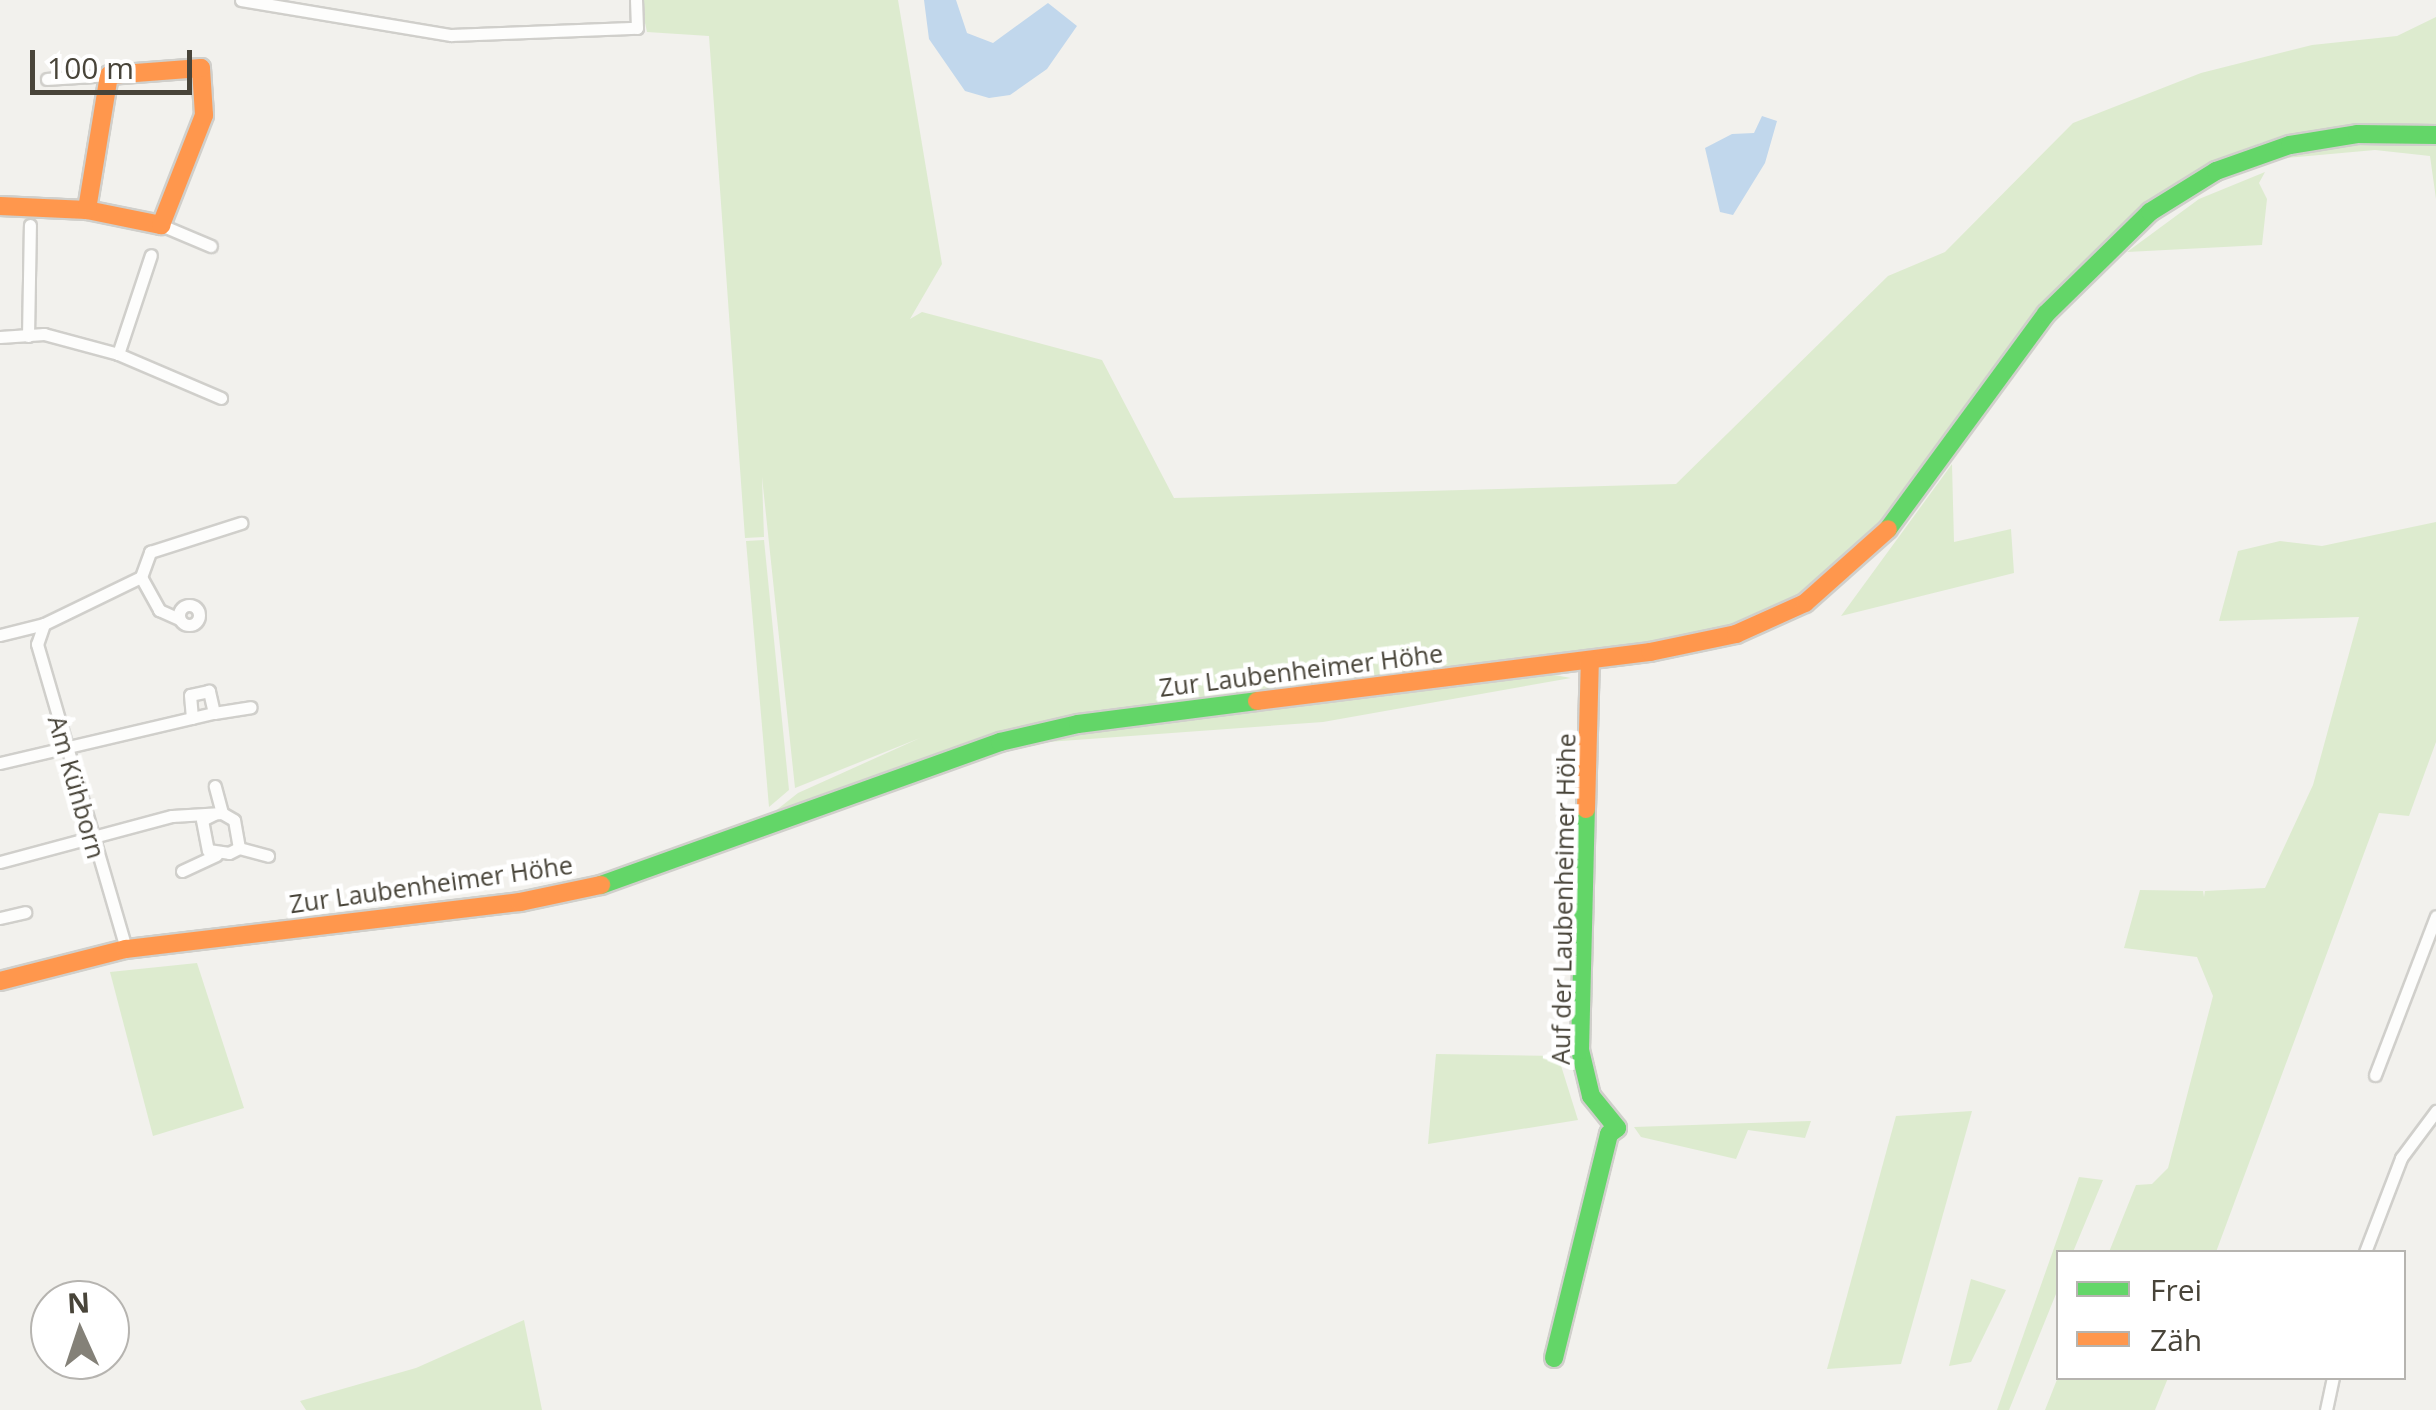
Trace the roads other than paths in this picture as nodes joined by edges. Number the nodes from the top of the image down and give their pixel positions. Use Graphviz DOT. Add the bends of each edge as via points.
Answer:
graph roads {
  1 [pos="242,0"];
  2 [pos="636,0"];
  3 [pos="109,76"];
  4 [pos="46,79"];
  5 [pos="2436,135"];
  6 [pos="0,206"];
  7 [pos="87,210"];
  8 [pos="161,224"];
  9 [pos="30,225"];
  10 [pos="211,246"];
  11 [pos="152,256"];
  12 [pos="28,336"];
  13 [pos="0,337"];
  14 [pos="118,354"];
  15 [pos="221,398"];
  16 [pos="241,524"];
  17 [pos="141,577"];
  18 [pos="179,619"];
  19 [pos="44,624"];
  20 [pos="0,636"];
  21 [pos="1590,660"];
  22 [pos="251,707"];
  23 [pos="210,714"];
  24 [pos="192,718"];
  25 [pos="207,730"];
  26 [pos="66,747"];
  27 [pos="0,763"];
  28 [pos="216,786"];
  29 [pos="218,813"];
  30 [pos="91,839"];
  31 [pos="239,848"];
  32 [pos="217,854"];
  33 [pos="268,856"];
  34 [pos="0,862"];
  35 [pos="182,872"];
  36 [pos="25,912"];
  37 [pos="2436,916"];
  38 [pos="0,918"];
  39 [pos="126,949"];
  40 [pos="0,980"];
  41 [pos="2375,1075"];
  42 [pos="2436,1111"];
  43 [pos="2366,1250"];
  44 [pos="1554,1358"];
  45 [pos="2333,1380"];
  46 [pos="2326,1410"];
  1 -- 2 [label="street" via="452,36 637,28"];
  3 -- 4 [label="street"];
  3 -- 7 [label="street"];
  3 -- 8 [label="street" via="202,68 204,115"];
  5 -- 21 [label="street, Zur Laubenheimer Höhe" via="2357,134 2290,145 2242,159 2176,195 2117,238 2046,314 1890,530 1826,590 1721,638"];
  6 -- 7 [label="street"];
  7 -- 8 [label="street"];
  8 -- 10 [label="street"];
  9 -- 12 [label="street"];
  11 -- 14 [label="street"];
  12 -- 13 [label="street"];
  12 -- 14 [label="street"];
  14 -- 15 [label="street"];
  16 -- 17 [label="street" via="150,552"];
  17 -- 18 [label="street" via="160,610"];
  17 -- 19 [label="street"];
  19 -- 20 [label="street"];
  19 -- 26 [label="street, Am Kühborn" via="37,644"];
  21 -- 39 [label="street, Zur Laubenheimer Höhe" via="1078,724 1000,742 627,879 520,902"];
  21 -- 44 [label="street, Auf der Laubenheimer Höhe" via="1580,1050 1591,1096 1616,1128 1609,1134"];
  22 -- 23 [label="street"];
  23 -- 24 [label="street"];
  23 -- 24 [label="street" via="209,692 190,695"];
  23 -- 25 [label="street"];
  24 -- 26 [label="street"];
  26 -- 27 [label="street"];
  26 -- 30 [label="street, Am Kühborn"];
  28 -- 29 [label="street"];
  29 -- 30 [label="street" via="172,816"];
  29 -- 31 [label="street" via="234,820"];
  29 -- 32 [label="street" via="202,820 208,850"];
  30 -- 34 [label="street"];
  30 -- 39 [label="street, Am Kühborn"];
  31 -- 32 [label="street"];
  31 -- 33 [label="street"];
  32 -- 35 [label="street"];
  36 -- 38 [label="street"];
  37 -- 41 [label="street"];
  39 -- 40 [label="street, Zur Laubenheimer Höhe"];
  42 -- 43 [label="street" via="2401,1158"];
  45 -- 46 [label="street"];
}
